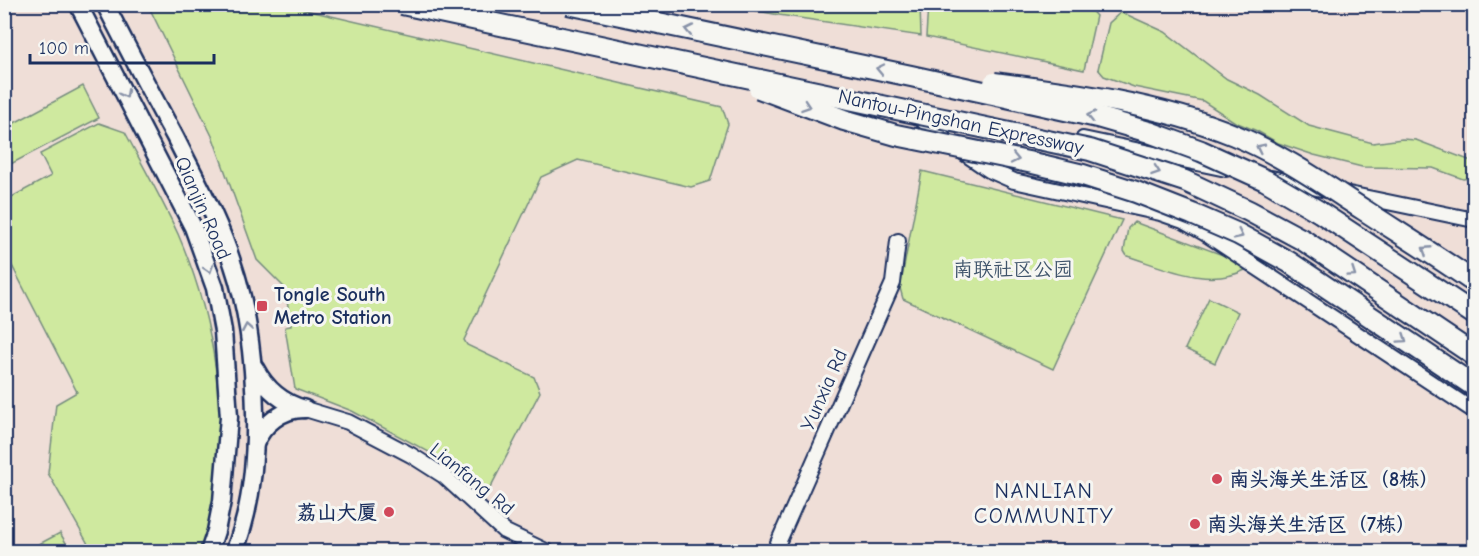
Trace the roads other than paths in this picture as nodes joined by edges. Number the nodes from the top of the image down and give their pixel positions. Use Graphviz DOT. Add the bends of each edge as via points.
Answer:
graph roads {
  1 [pos="78,4"];
  2 [pos="105,4"];
  3 [pos="402,4"];
  4 [pos="425,4"];
  5 [pos="568,4"];
  6 [pos="712,69"];
  7 [pos="911,76"];
  8 [pos="900,101"];
  9 [pos="1474,220"];
  10 [pos="898,241"];
  11 [pos="1474,282"];
  12 [pos="1474,314"];
  13 [pos="1474,355"];
  14 [pos="252,364"];
  15 [pos="1474,386"];
  16 [pos="305,409"];
  17 [pos="1474,411"];
  18 [pos="255,445"];
  19 [pos="226,467"];
  20 [pos="253,470"];
  21 [pos="222,505"];
  22 [pos="246,510"];
  23 [pos="209,552"];
  24 [pos="234,552"];
  25 [pos="548,552"];
  26 [pos="774,552"];
  1 -- 19 [label="main road, Qianjin Road, one-way" via="193,227 215,288 227,370"];
  14 -- 2 [label="main road, Qianjin Road, one-way" via="243,306 223,237"];
  3 -- 6 [label="highway, Nantou-Pingshan Expressway, bridge"];
  4 -- 8 [label="street"];
  7 -- 5 [label="highway, Nantou-Pingshan Expressway, one-way, bridge"];
  6 -- 13 [label="highway, Nantou-Pingshan Expressway, one-way, bridge" via="1090,150 1185,181 1303,240"];
  6 -- 15 [label="highway, one-way, bridge" via="844,120 1083,175 1192,214 1289,262"];
  11 -- 7 [label="highway, one-way, bridge" via="1332,189 1234,135 1102,100 966,79"];
  12 -- 7 [label="highway, Nantou-Pingshan Expressway, one-way, bridge" via="1318,211 1265,180 1201,151 1097,117"];
  8 -- 9 [label="street"];
  8 -- 17 [label="street" via="989,170 1014,180 1183,221"];
  10 -- 26 [label="street, Yunxia Rd" via="893,283"];
  14 -- 16 [label="main road" via="277,396"];
  14 -- 18 [label="main road, Qianjin Road"];
  16 -- 18 [label="main road" via="275,418"];
  16 -- 25 [label="street, Lianfang Rd" via="348,422 411,455 444,476 504,531"];
  18 -- 20 [label="main road, Qianjin Road"];
  19 -- 20 [label="main road" via="230,477 237,481 249,478"];
  19 -- 21 [label="main road, Qianjin Road"];
  20 -- 22 [label="main road, Qianjin Road"];
  21 -- 22 [label="main road" via="230,497 238,497"];
  21 -- 23 [label="main road, Qianjin Road"];
  22 -- 24 [label="main road, Qianjin Road"];
}
